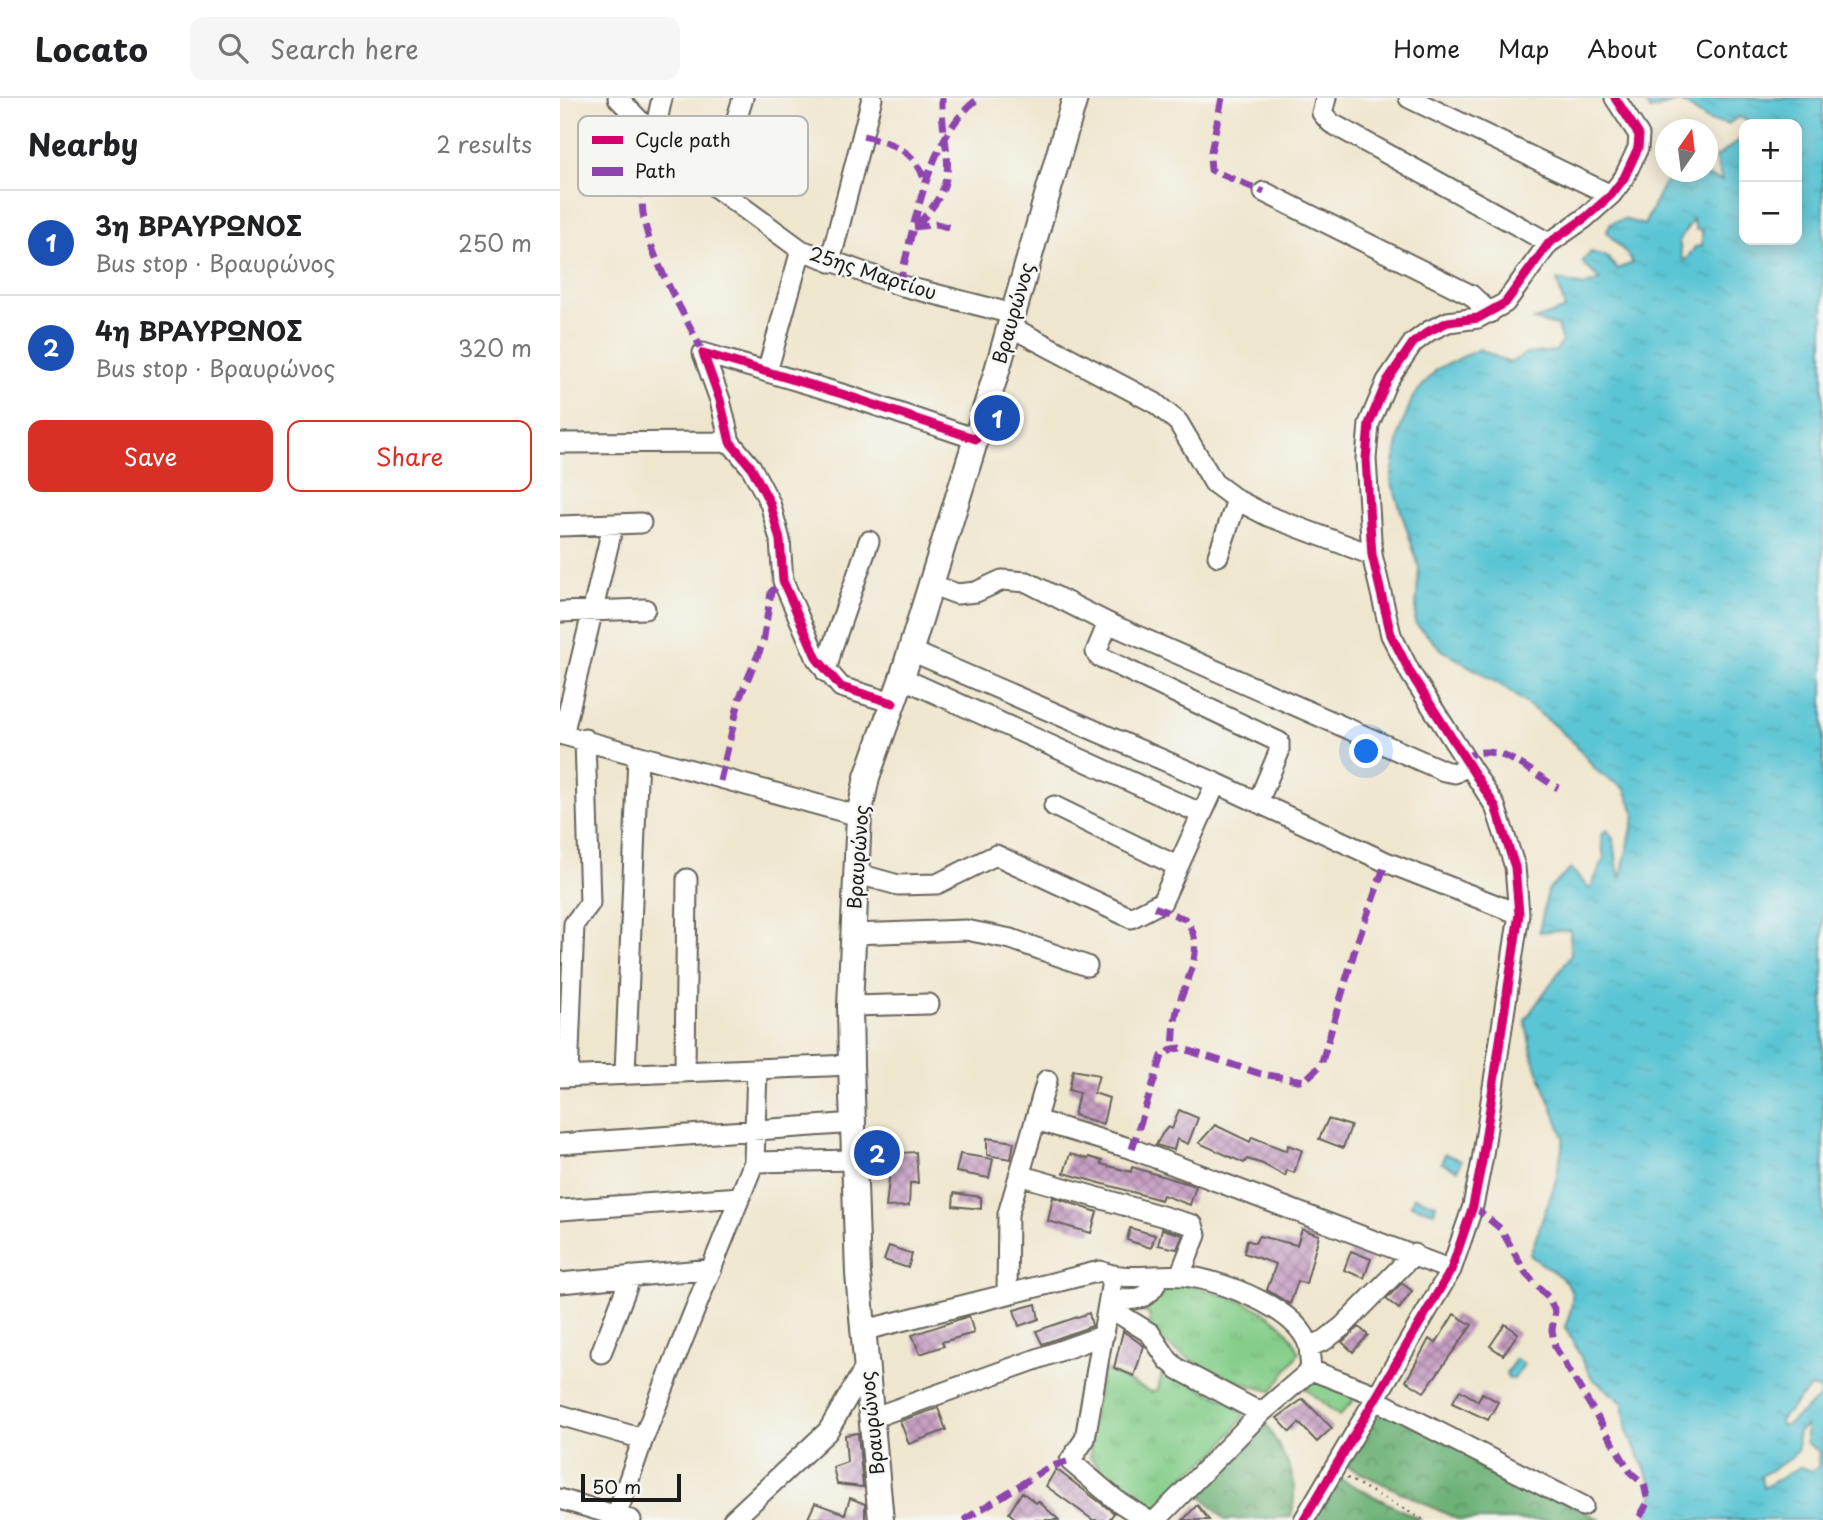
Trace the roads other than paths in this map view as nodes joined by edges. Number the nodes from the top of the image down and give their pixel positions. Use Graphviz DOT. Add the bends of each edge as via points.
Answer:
graph roads {
  1 [pos="618,98"];
  2 [pos="662,98"];
  3 [pos="743,98"];
  4 [pos="873,98"];
  5 [pos="1074,98"];
  6 [pos="1326,98"];
  7 [pos="1409,98"];
  8 [pos="1615,98"];
  9 [pos="636,116"];
  10 [pos="658,116"];
  11 [pos="737,116"];
  12 [pos="1264,192"];
  13 [pos="1611,195"];
  14 [pos="729,196"];
  15 [pos="1549,243"];
  16 [pos="801,250"];
  17 [pos="830,262"];
  18 [pos="1490,313"];
  19 [pos="1011,320"];
  20 [pos="767,372"];
  21 [pos="976,439"];
  22 [pos="730,442"];
  23 [pos="560,443"];
  24 [pos="1237,500"];
  25 [pos="641,523"];
  26 [pos="613,525"];
  27 [pos="560,526"];
  28 [pos="869,541"];
  29 [pos="1372,555"];
  30 [pos="1218,556"];
  31 [pos="930,584"];
  32 [pos="645,609"];
  33 [pos="560,612"];
  34 [pos="594,612"];
  35 [pos="1108,623"];
  36 [pos="909,650"];
  37 [pos="826,672"];
  38 [pos="902,678"];
  39 [pos="893,703"];
  40 [pos="562,735"];
  41 [pos="584,739"];
  42 [pos="638,756"];
  43 [pos="1468,765"];
  44 [pos="1216,783"];
  45 [pos="1258,802"];
  46 [pos="1054,806"];
  47 [pos="1202,814"];
  48 [pos="859,816"];
  49 [pos="1177,866"];
  50 [pos="855,873"];
  51 [pos="687,880"];
  52 [pos="1519,914"];
  53 [pos="853,934"];
  54 [pos="1087,967"];
  55 [pos="929,1004"];
  56 [pos="850,1006"];
  57 [pos="851,1065"];
  58 [pos="757,1069"];
  59 [pos="685,1070"];
  60 [pos="625,1073"];
  61 [pos="564,1077"];
  62 [pos="1047,1080"];
  63 [pos="1035,1120"];
  64 [pos="855,1123"];
  65 [pos="755,1129"];
  66 [pos="560,1144"];
  67 [pos="855,1160"];
  68 [pos="754,1162"];
  69 [pos="1019,1175"];
  70 [pos="740,1197"];
  71 [pos="560,1210"];
  72 [pos="1414,1254"];
  73 [pos="712,1269"];
  74 [pos="1451,1270"];
  75 [pos="1113,1275"];
  76 [pos="1180,1275"];
  77 [pos="631,1276"];
  78 [pos="1158,1278"];
  79 [pos="560,1283"];
  80 [pos="1007,1293"];
  81 [pos="1109,1303"];
  82 [pos="862,1331"];
  83 [pos="1104,1335"];
  84 [pos="1309,1348"];
  85 [pos="601,1353"];
  86 [pos="866,1366"];
  87 [pos="1311,1370"];
  88 [pos="1375,1397"];
  89 [pos="1261,1413"];
  90 [pos="560,1415"];
  91 [pos="872,1418"];
  92 [pos="643,1439"];
  93 [pos="560,1499"];
  94 [pos="1583,1506"];
  95 [pos="624,1517"];
  96 [pos="733,1520"];
  97 [pos="881,1520"];
  98 [pos="1147,1520"];
  99 [pos="1156,1520"];
  100 [pos="1304,1520"];
  1 -- 9 [label="street, 25ης Μαρτίου"];
  2 -- 10 [label="street"];
  3 -- 11 [label="street"];
  4 -- 17 [label="street"];
  5 -- 19 [label="main road, Βραυρώνος"];
  6 -- 15 [label="street" via="1322,113 1331,123"];
  7 -- 13 [label="street"];
  8 -- 13 [label="street" via="1639,135 1633,162"];
  12 -- 18 [label="street" via="1471,295"];
  13 -- 15 [label="street"];
  14 -- 16 [label="street, 25ης Μαρτίου"];
  15 -- 18 [label="street" via="1505,303"];
  16 -- 17 [label="street, 25ης Μαρτίου"];
  16 -- 20 [label="street"];
  17 -- 19 [label="street, 25ης Μαρτίου"];
  18 -- 29 [label="street" via="1429,331 1399,360 1378,400 1366,441"];
  19 -- 21 [label="main road, Βραυρώνος"];
  19 -- 24 [label="street, 25ης Μαρτίου" via="1155,403 1178,422 1214,483"];
  20 -- 21 [label="street"];
  20 -- 22 [label="street" via="703,353"];
  21 -- 31 [label="main road, Βραυρώνος"];
  22 -- 23 [label="street"];
  22 -- 37 [label="street" via="763,485 780,540 783,581 790,602"];
  24 -- 29 [label="street, 25ης Μαρτίου"];
  24 -- 30 [label="street"];
  25 -- 26 [label="street"];
  26 -- 27 [label="street"];
  26 -- 34 [label="street"];
  28 -- 37 [label="street"];
  29 -- 43 [label="street" via="1391,635"];
  31 -- 35 [label="street" via="957,594 976,592 1002,580 1027,582"];
  31 -- 36 [label="main road, Βραυρώνος"];
  32 -- 34 [label="street"];
  33 -- 34 [label="street"];
  34 -- 40 [label="street"];
  35 -- 43 [label="street" via="1444,771 1455,773"];
  35 -- 45 [label="street" via="1098,656 1279,742"];
  36 -- 38 [label="main road, Βραυρώνος"];
  36 -- 44 [label="street"];
  37 -- 39 [label="street" via="841,687"];
  38 -- 39 [label="main road, Βραυρώνος"];
  38 -- 47 [label="street"];
  39 -- 48 [label="main road, Βραυρώνος" via="867,777"];
  40 -- 41 [label="street"];
  41 -- 42 [label="street"];
  41 -- 61 [label="street" via="590,903 574,924"];
  42 -- 48 [label="street"];
  42 -- 60 [label="street"];
  43 -- 52 [label="street" via="1495,806 1515,867"];
  44 -- 45 [label="street"];
  44 -- 47 [label="street"];
  45 -- 52 [label="street" via="1386,862"];
  46 -- 49 [label="street"];
  47 -- 49 [label="street"];
  48 -- 50 [label="main road, Βραυρώνος"];
  49 -- 50 [label="street" via="1161,902 1131,918 996,855 937,884 898,885"];
  50 -- 53 [label="main road, Βραυρώνος"];
  51 -- 59 [label="street"];
  52 -- 74 [label="street" via="1482,1161 1473,1206"];
  53 -- 54 [label="street" via="966,930 1011,939"];
  53 -- 56 [label="main road, Βραυρώνος"];
  55 -- 56 [label="street"];
  56 -- 57 [label="main road, Βραυρώνος"];
  57 -- 58 [label="street"];
  57 -- 64 [label="main road, Βραυρώνος"];
  58 -- 59 [label="street"];
  58 -- 65 [label="street"];
  59 -- 60 [label="street"];
  60 -- 61 [label="street"];
  62 -- 63 [label="street"];
  63 -- 69 [label="street"];
  63 -- 72 [label="street" via="1132,1149"];
  64 -- 65 [label="street"];
  64 -- 67 [label="main road, Βραυρώνος"];
  65 -- 66 [label="street"];
  65 -- 68 [label="street"];
  67 -- 68 [label="street"];
  67 -- 82 [label="main road, Βραυρώνος"];
  68 -- 70 [label="street"];
  69 -- 76 [label="street" via="1194,1225 1196,1235"];
  69 -- 80 [label="street" via="1008,1214"];
  70 -- 71 [label="street"];
  70 -- 73 [label="street"];
  72 -- 74 [label="street"];
  72 -- 84 [label="street" via="1343,1326"];
  73 -- 77 [label="street"];
  73 -- 92 [label="street"];
  74 -- 88 [label="street"];
  75 -- 78 [label="street"];
  75 -- 80 [label="street" via="1091,1271"];
  75 -- 81 [label="street"];
  76 -- 78 [label="street"];
  76 -- 84 [label="street" via="1206,1280 1282,1312 1299,1326"];
  77 -- 79 [label="street"];
  77 -- 85 [label="street"];
  78 -- 81 [label="street" via="1149,1294"];
  80 -- 82 [label="street"];
  81 -- 83 [label="street"];
  81 -- 89 [label="street" via="1150,1333 1178,1369"];
  82 -- 86 [label="main road, Βραυρώνος"];
  83 -- 91 [label="street"];
  83 -- 98 [label="street" via="1085,1439 1070,1461"];
  84 -- 87 [label="street"];
  86 -- 91 [label="main road, Βραυρώνος"];
  86 -- 96 [label="street" via="828,1432"];
  87 -- 88 [label="street"];
  87 -- 89 [label="street"];
  88 -- 94 [label="street"];
  88 -- 100 [label="street"];
  89 -- 99 [label="street"];
  90 -- 92 [label="street"];
  91 -- 97 [label="main road, Βραυρώνος"];
  92 -- 95 [label="street"];
  93 -- 95 [label="street"];
}
